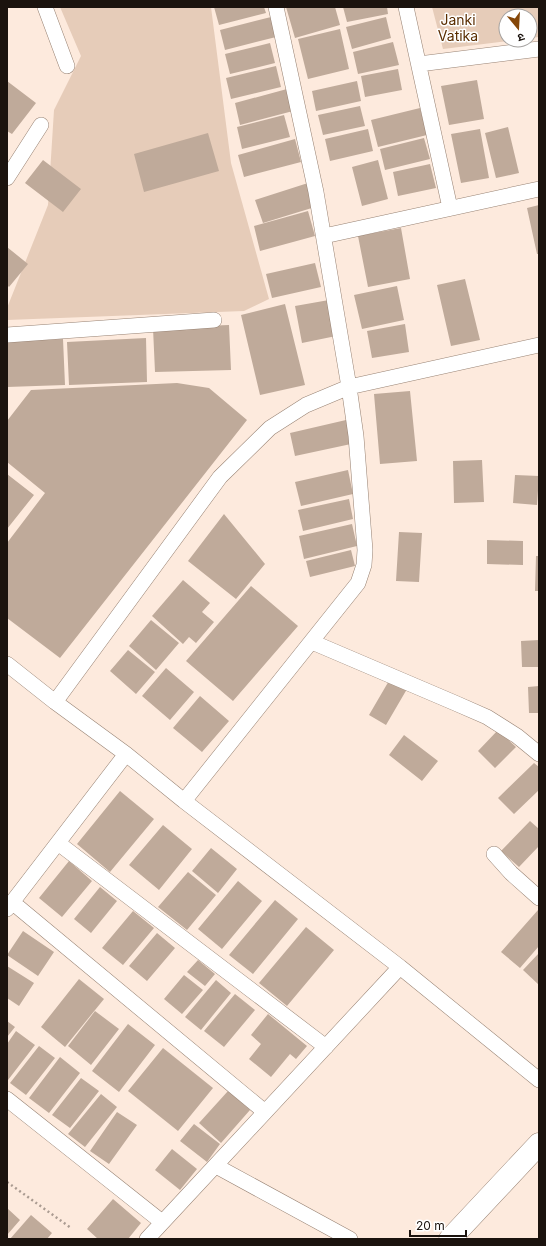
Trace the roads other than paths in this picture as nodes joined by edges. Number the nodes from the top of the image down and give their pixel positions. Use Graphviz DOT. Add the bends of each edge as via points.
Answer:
graph roads {
  1 [pos="44,7"];
  2 [pos="276,7"];
  3 [pos="406,7"];
  4 [pos="539,49"];
  5 [pos="419,64"];
  6 [pos="67,66"];
  7 [pos="41,125"];
  8 [pos="7,178"];
  9 [pos="539,189"];
  10 [pos="450,208"];
  11 [pos="324,236"];
  12 [pos="214,320"];
  13 [pos="7,335"];
  14 [pos="539,345"];
  15 [pos="349,387"];
  16 [pos="312,642"];
  17 [pos="7,664"];
  18 [pos="55,702"];
  19 [pos="126,754"];
  20 [pos="539,754"];
  21 [pos="184,801"];
  22 [pos="58,843"];
  23 [pos="494,854"];
  24 [pos="539,898"];
  25 [pos="9,905"];
  26 [pos="400,967"];
  27 [pos="326,1047"];
  28 [pos="539,1080"];
  29 [pos="7,1099"];
  30 [pos="265,1112"];
  31 [pos="539,1144"];
  32 [pos="216,1166"];
  33 [pos="162,1222"];
  34 [pos="147,1239"];
  35 [pos="350,1239"];
  36 [pos="450,1239"];
  1 -- 6 [label="street"];
  2 -- 11 [label="street"];
  3 -- 5 [label="street"];
  4 -- 5 [label="street"];
  5 -- 10 [label="street"];
  7 -- 8 [label="street"];
  9 -- 10 [label="street"];
  10 -- 11 [label="street"];
  11 -- 15 [label="street"];
  12 -- 13 [label="street"];
  14 -- 15 [label="street"];
  15 -- 16 [label="street" via="356,436 364,565 358,583"];
  15 -- 18 [label="street" via="306,405 270,428 220,477"];
  16 -- 20 [label="street" via="455,702 517,736"];
  16 -- 21 [label="street"];
  17 -- 18 [label="street"];
  18 -- 19 [label="street"];
  19 -- 21 [label="street"];
  19 -- 22 [label="street"];
  21 -- 26 [label="street"];
  22 -- 25 [label="street"];
  22 -- 27 [label="street"];
  23 -- 24 [label="street"];
  25 -- 30 [label="street"];
  26 -- 27 [label="street"];
  26 -- 28 [label="street"];
  27 -- 30 [label="street"];
  29 -- 33 [label="street"];
  30 -- 32 [label="street"];
  31 -- 36 [label="street"];
  32 -- 33 [label="street"];
  32 -- 35 [label="street"];
  33 -- 34 [label="street"];
}
